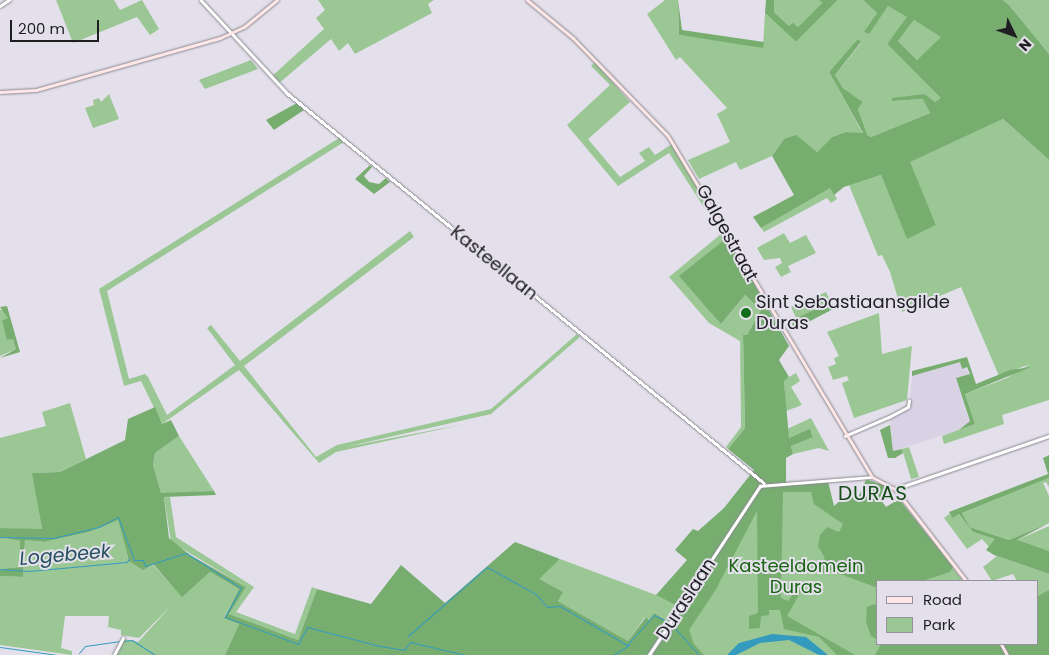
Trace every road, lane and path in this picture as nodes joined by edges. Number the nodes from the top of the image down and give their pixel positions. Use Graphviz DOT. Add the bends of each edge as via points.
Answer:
graph roads {
  1 [pos="9,0"];
  2 [pos="201,0"];
  3 [pos="277,0"];
  4 [pos="527,0"];
  5 [pos="0,6"];
  6 [pos="230,35"];
  7 [pos="0,92"];
  8 [pos="909,401"];
  9 [pos="845,436"];
  10 [pos="1049,436"];
  11 [pos="872,476"];
  12 [pos="764,483"];
  13 [pos="895,489"];
  14 [pos="965,580"];
  15 [pos="123,638"];
  16 [pos="114,655"];
  17 [pos="649,655"];
  1 -- 5 [label="street"];
  2 -- 6 [label="street, Kasteellaan"];
  3 -- 6 [label="street"];
  4 -- 9 [label="street, Galgestraat" via="573,38 668,136"];
  6 -- 7 [label="street" via="36,90"];
  6 -- 12 [label="street, Kasteellaan" via="287,93"];
  8 -- 9 [label="street" via="908,407"];
  9 -- 11 [label="street, Galgestraat"];
  10 -- 13 [label="street"];
  11 -- 12 [label="street"];
  11 -- 13 [label="street, Galgestraat"];
  12 -- 17 [label="street, Duraslaan"];
  13 -- 14 [label="street"];
  15 -- 16 [label="street"];
}
